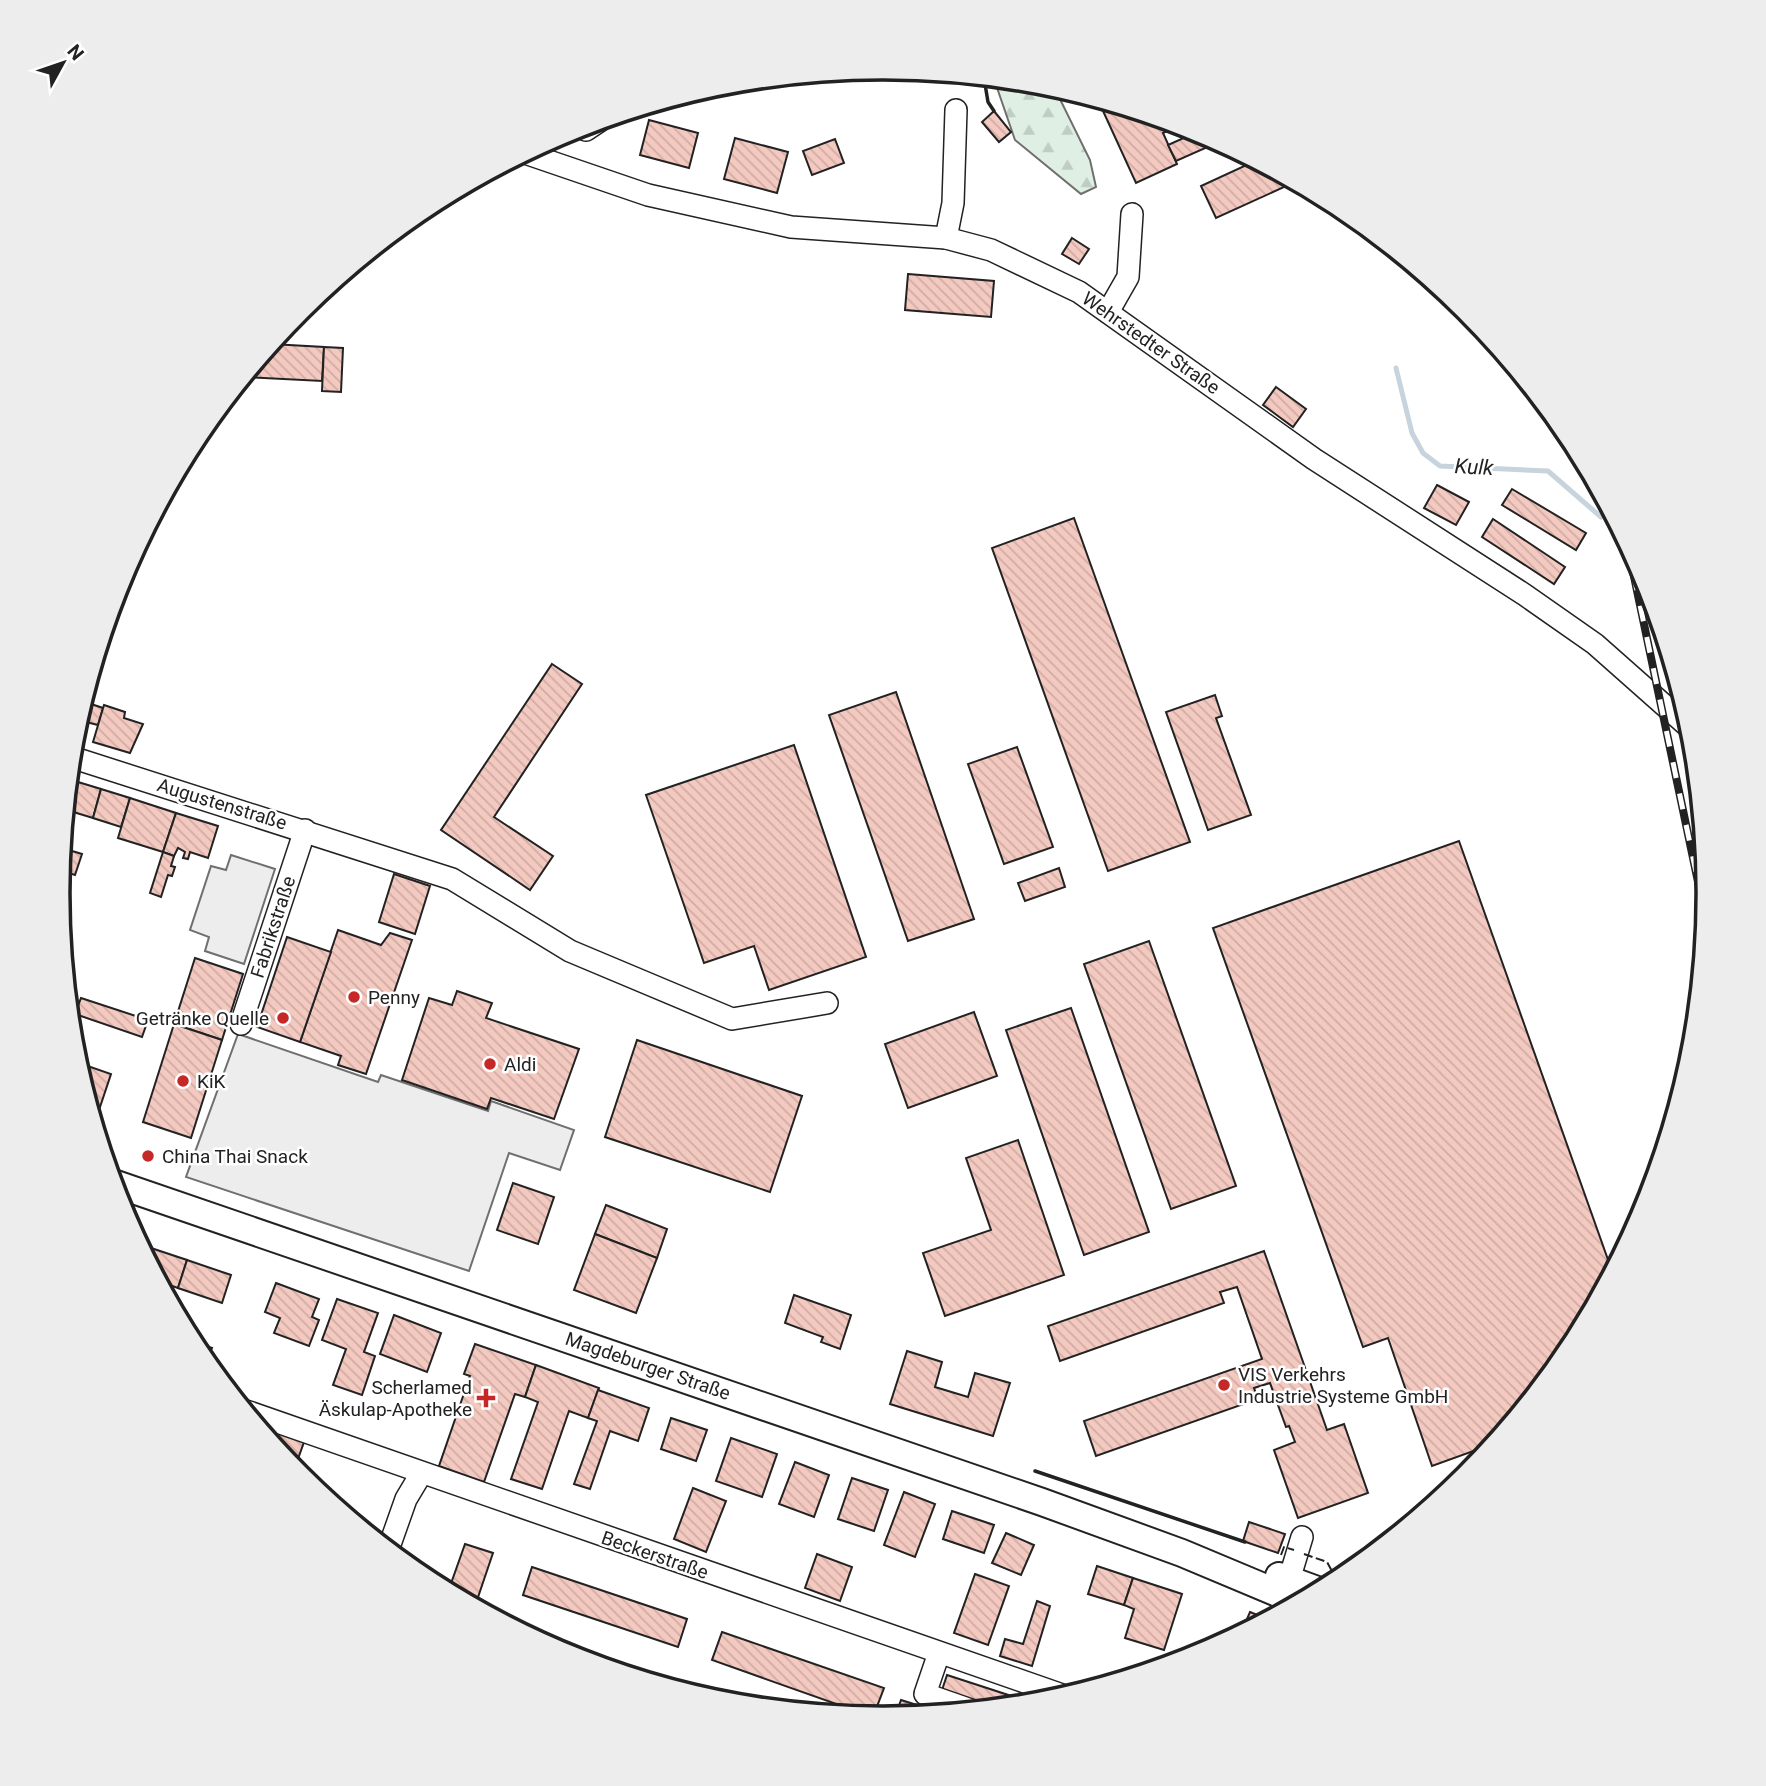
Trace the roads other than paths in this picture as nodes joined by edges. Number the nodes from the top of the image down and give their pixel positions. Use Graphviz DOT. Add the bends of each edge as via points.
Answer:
graph roads {
  1 [pos="956,110"];
  2 [pos="538,157"];
  3 [pos="1132,214"];
  4 [pos="946,238"];
  5 [pos="1108,312"];
  6 [pos="1676,716"];
  7 [pos="82,760"];
  8 [pos="305,830"];
  9 [pos="827,1003"];
  10 [pos="241,1024"];
  11 [pos="126,1187"];
  12 [pos="262,1417"];
  13 [pos="421,1474"];
  14 [pos="1303,1537"];
  15 [pos="391,1540"];
  16 [pos="1294,1591"];
  17 [pos="939,1653"];
  18 [pos="1045,1689"];
  19 [pos="931,1704"];
  1 -- 4 [label="street" via="953,203"];
  2 -- 4 [label="street, Wehrstedter Straße" via="648,195 694,195 791,227"];
  3 -- 5 [label="street" via="1128,277"];
  4 -- 5 [label="street, Wehrstedter Straße" via="991,250 1079,292"];
  5 -- 6 [label="street, Wehrstedter Straße" via="1314,458 1525,595 1595,645"];
  7 -- 8 [label="street, Augustenstraße"];
  8 -- 9 [label="street, Augustenstraße" via="452,879 570,951 732,1019"];
  8 -- 10 [label="street, Fabrikstraße"];
  11 -- 16 [label="main road, Magdeburger Straße"];
  12 -- 13 [label="street, Beckerstraße"];
  13 -- 15 [label="street" via="406,1499"];
  13 -- 17 [label="street, Beckerstraße"];
  14 -- 16 [label="street"];
  17 -- 18 [label="street, Beckerstraße"];
  17 -- 19 [label="street" via="925,1695"];
}
